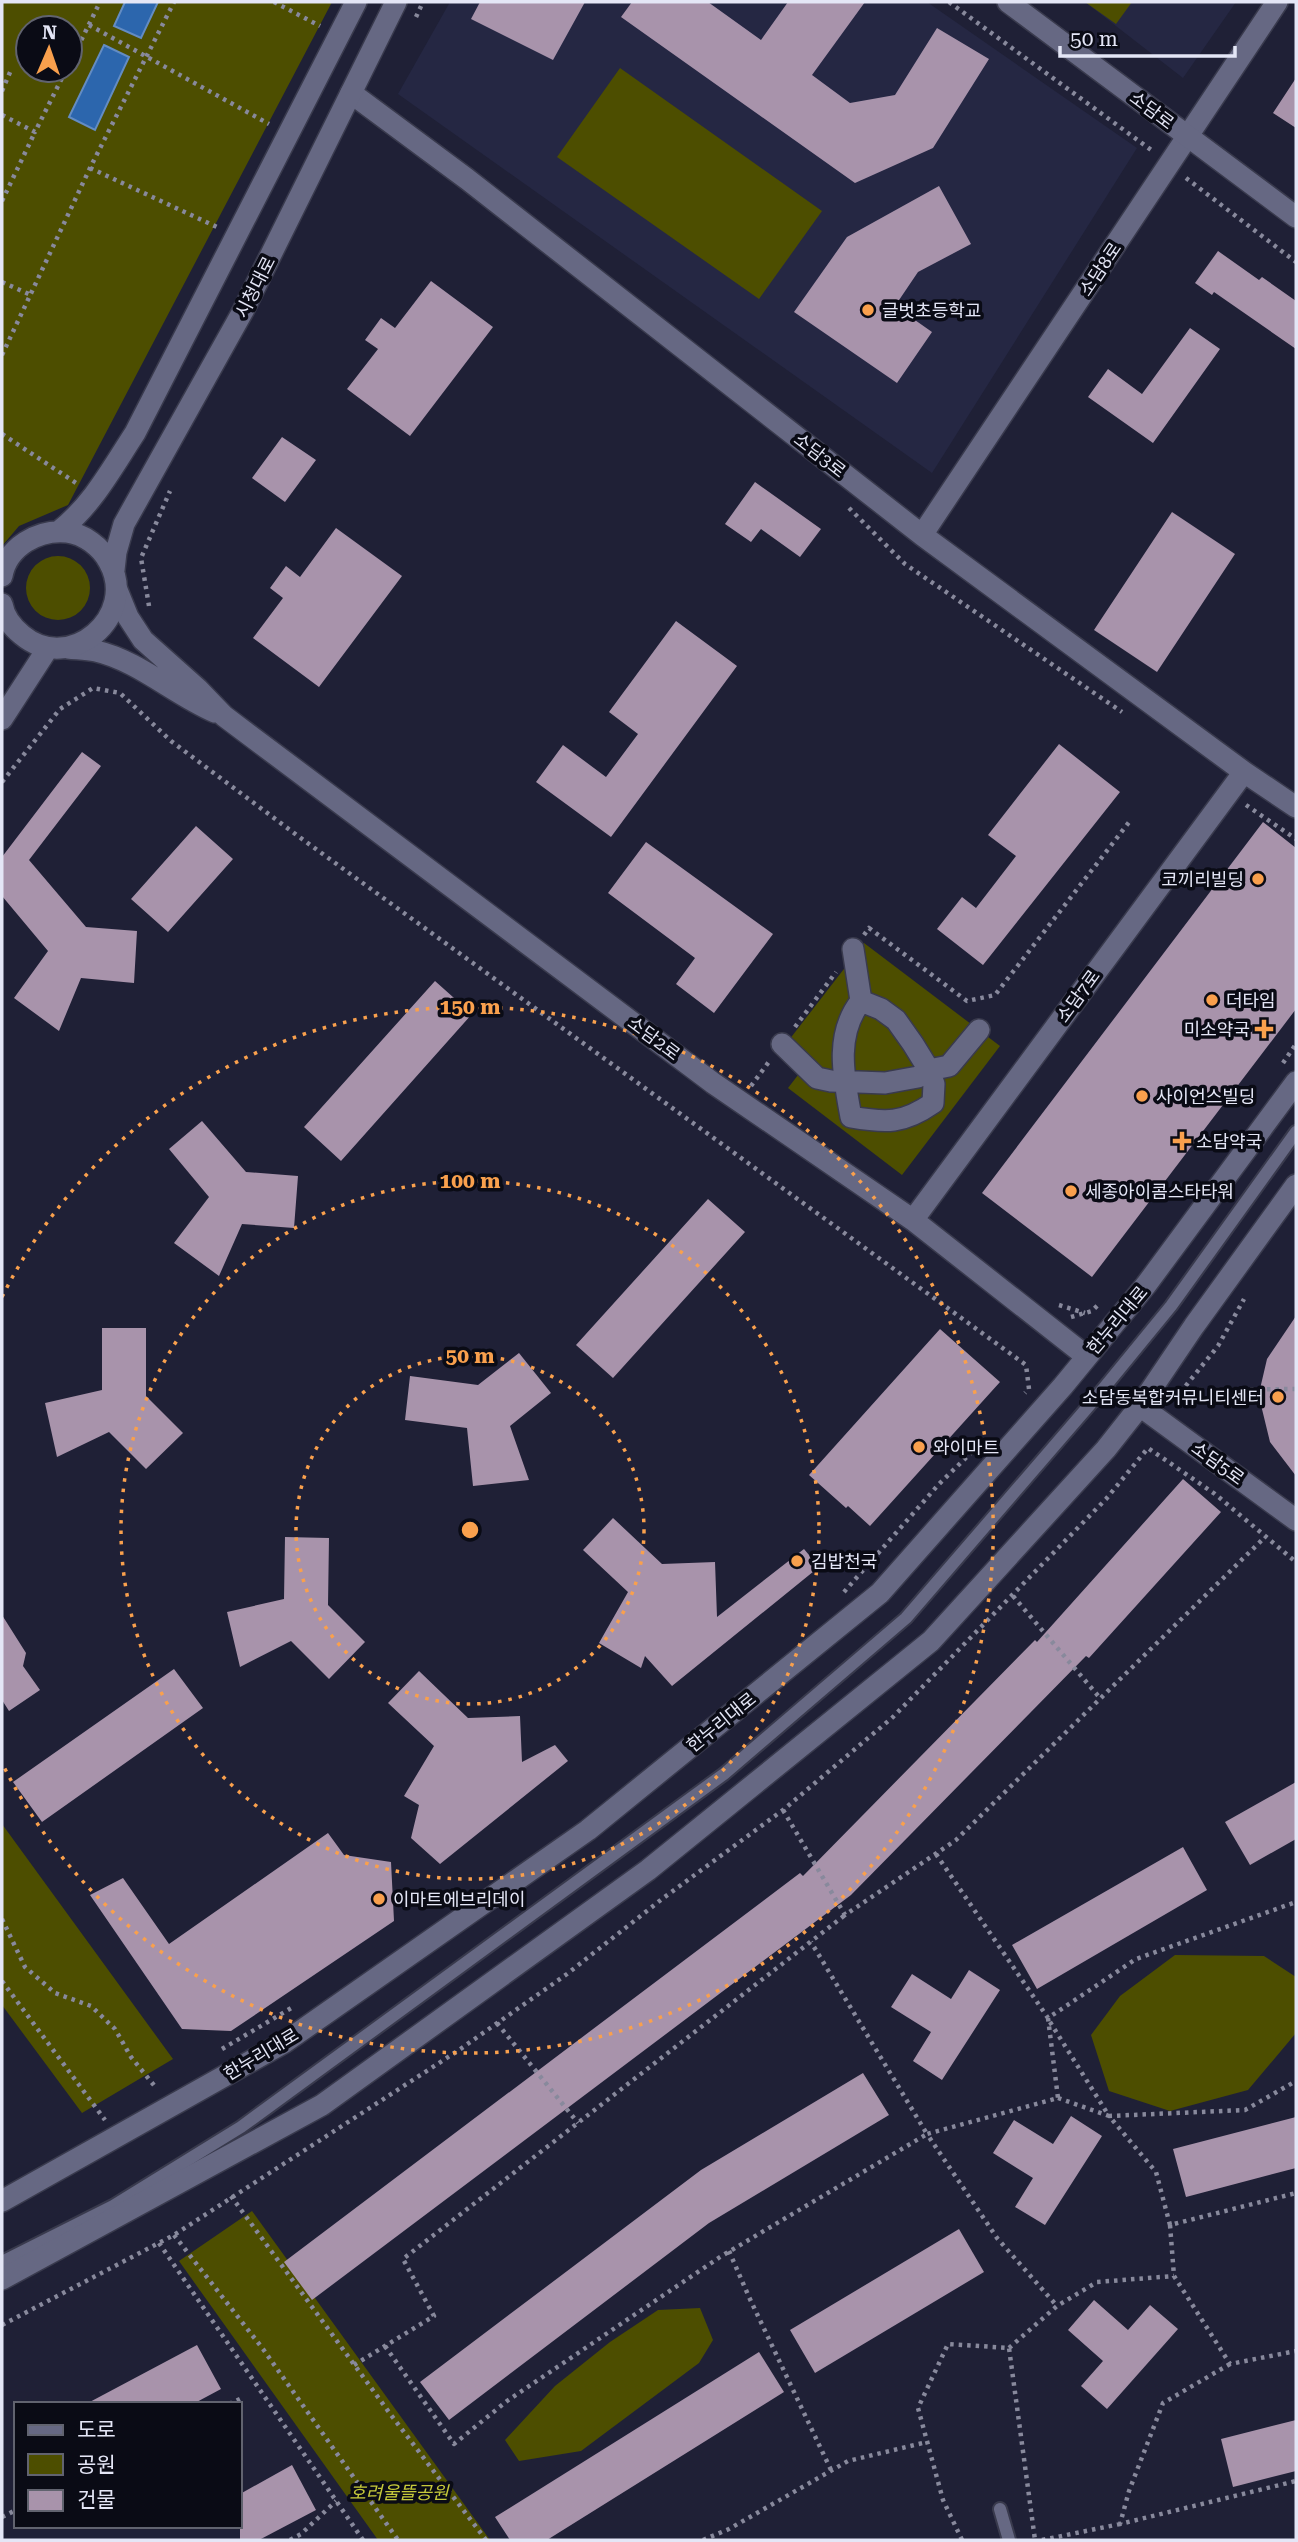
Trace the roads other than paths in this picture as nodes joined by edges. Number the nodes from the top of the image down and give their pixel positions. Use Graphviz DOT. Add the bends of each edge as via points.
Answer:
graph roads {
  1 [pos="356,2"];
  2 [pos="396,2"];
  3 [pos="1007,2"];
  4 [pos="1277,2"];
  5 [pos="351,93"];
  6 [pos="1188,137"];
  7 [pos="1296,217"];
  8 [pos="58,532"];
  9 [pos="922,535"];
  10 [pos="2,576"];
  11 [pos="115,580"];
  12 [pos="4,610"];
  13 [pos="2,643"];
  14 [pos="58,648"];
  15 [pos="224,716"];
  16 [pos="2,719"];
  17 [pos="1244,772"];
  18 [pos="1296,807"];
  19 [pos="853,949"];
  20 [pos="861,1001"];
  21 [pos="979,1030"];
  22 [pos="782,1044"];
  23 [pos="929,1070"];
  24 [pos="845,1082"];
  25 [pos="1296,1082"];
  26 [pos="1296,1132"];
  27 [pos="1296,1185"];
  28 [pos="913,1220"];
  29 [pos="1086,1356"];
  30 [pos="1140,1406"];
  31 [pos="1296,1520"];
  32 [pos="2,2201"];
  33 [pos="2,2262"];
  34 [pos="2,2278"];
  35 [pos="1000,2509"];
  36 [pos="1009,2540"];
  1 -- 8 [label="street" via="135,433 75,520"];
  2 -- 5 [label="street, 시청대로"];
  3 -- 6 [label="street, 소담로"];
  4 -- 6 [label="street, 소담8로"];
  5 -- 9 [label="street, 소담3로"];
  5 -- 11 [label="street, 시청대로" via="243,311 124,524"];
  6 -- 7 [label="street, 소담로"];
  6 -- 9 [label="street, 소담8로"];
  8 -- 10 [label="street" via="29,539 13,552"];
  8 -- 11 [label="street" via="88,539 104,552"];
  9 -- 17 [label="street, 소담3로"];
  11 -- 14 [label="street, 시청대로" via="114,610 103,628 88,641"];
  11 -- 15 [label="street" via="128,617 143,640"];
  12 -- 13 [label="street"];
  12 -- 14 [label="street" via="13,627 29,641"];
  14 -- 15 [label="street" via="97,652 130,664"];
  14 -- 16 [label="street"];
  15 -- 28 [label="street, 소담2로" via="713,1083"];
  17 -- 18 [label="street, 소담3로"];
  17 -- 28 [label="street, 소담7로"];
  19 -- 20 [label="street"];
  20 -- 23 [label="street" via="895,1020"];
  20 -- 24 [label="street" via="849,1016"];
  21 -- 23 [label="street" via="949,1066"];
  22 -- 24 [label="street" via="817,1078"];
  23 -- 24 [label="street" via="918,1077 885,1083"];
  23 -- 24 [label="street" via="933,1103 898,1121 852,1117"];
  25 -- 29 [label="street, 한누리대로" via="1146,1286"];
  26 -- 33 [label="lane" via="1171,1307 898,1626 724,1774 241,2127 113,2206"];
  27 -- 30 [label="street"];
  28 -- 29 [label="street, 소담2로"];
  29 -- 32 [label="street, 한누리대로" via="880,1593 588,1829 285,2042"];
  30 -- 31 [label="street, 소담5로"];
  30 -- 34 [label="street" via="931,1641 649,1870 322,2105"];
  35 -- 36 [label="lane"];
}
